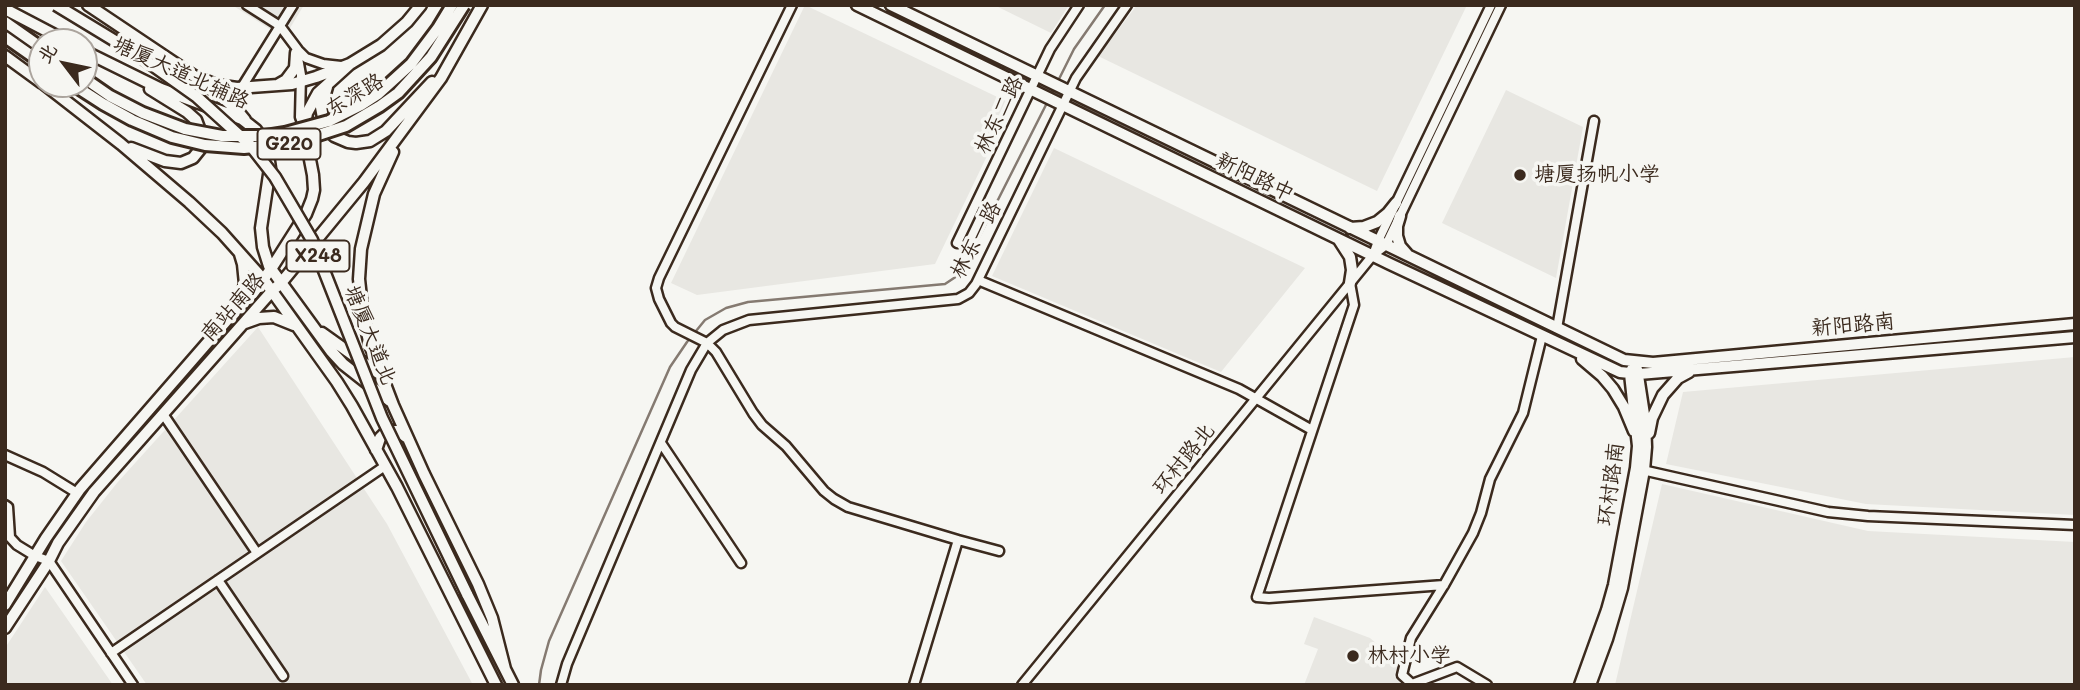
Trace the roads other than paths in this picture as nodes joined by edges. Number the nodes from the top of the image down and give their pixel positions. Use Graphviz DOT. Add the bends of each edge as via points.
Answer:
graph roads {
  1 [pos="57,5"];
  2 [pos="88,5"];
  3 [pos="247,5"];
  4 [pos="293,5"];
  5 [pos="421,5"];
  6 [pos="452,5"];
  7 [pos="464,5"];
  8 [pos="482,5"];
  9 [pos="792,5"];
  10 [pos="857,5"];
  11 [pos="891,5"];
  12 [pos="1079,5"];
  13 [pos="1127,5"];
  14 [pos="1491,5"];
  15 [pos="1501,5"];
  16 [pos="5,9"];
  17 [pos="5,22"];
  18 [pos="280,26"];
  19 [pos="41,28"];
  20 [pos="5,37"];
  21 [pos="28,38"];
  22 [pos="463,42"];
  23 [pos="295,49"];
  24 [pos="28,53"];
  25 [pos="5,57"];
  26 [pos="98,58"];
  27 [pos="350,64"];
  28 [pos="28,73"];
  29 [pos="129,74"];
  30 [pos="194,76"];
  31 [pos="333,78"];
  32 [pos="1040,78"];
  33 [pos="301,82"];
  34 [pos="272,86"];
  35 [pos="242,87"];
  36 [pos="98,88"];
  37 [pos="1065,90"];
  38 [pos="1034,91"];
  39 [pos="62,98"];
  40 [pos="95,98"];
  41 [pos="1058,103"];
  42 [pos="414,117"];
  43 [pos="1594,121"];
  44 [pos="248,123"];
  45 [pos="304,129"];
  46 [pos="121,144"];
  47 [pos="1396,202"];
  48 [pos="1400,216"];
  49 [pos="1350,228"];
  50 [pos="1336,238"];
  51 [pos="957,243"];
  52 [pos="1382,243"];
  53 [pos="238,250"];
  54 [pos="1373,255"];
  55 [pos="1410,257"];
  56 [pos="271,269"];
  57 [pos="264,280"];
  58 [pos="978,280"];
  59 [pos="281,283"];
  60 [pos="1350,283"];
  61 [pos="272,291"];
  62 [pos="235,311"];
  63 [pos="2075,324"];
  64 [pos="240,326"];
  65 [pos="315,326"];
  66 [pos="1557,328"];
  67 [pos="300,330"];
  68 [pos="1542,336"];
  69 [pos="2075,337"];
  70 [pos="707,343"];
  71 [pos="1571,350"];
  72 [pos="1634,362"];
  73 [pos="1694,370"];
  74 [pos="1635,374"];
  75 [pos="381,376"];
  76 [pos="1256,398"];
  77 [pos="393,405"];
  78 [pos="163,414"];
  79 [pos="1312,430"];
  80 [pos="407,437"];
  81 [pos="661,443"];
  82 [pos="1642,446"];
  83 [pos="376,450"];
  84 [pos="5,456"];
  85 [pos="385,466"];
  86 [pos="1640,469"];
  87 [pos="77,493"];
  88 [pos="5,505"];
  89 [pos="2075,525"];
  90 [pos="8,535"];
  91 [pos="958,540"];
  92 [pos="999,551"];
  93 [pos="257,553"];
  94 [pos="35,556"];
  95 [pos="49,561"];
  96 [pos="741,563"];
  97 [pos="218,580"];
  98 [pos="1444,585"];
  99 [pos="5,605"];
  100 [pos="5,628"];
  101 [pos="111,653"];
  102 [pos="505,669"];
  103 [pos="283,676"];
  104 [pos="512,683"];
  105 [pos="1412,684"];
  106 [pos="133,685"];
  107 [pos="496,685"];
  108 [pos="561,685"];
  109 [pos="914,685"];
  110 [pos="1022,685"];
  111 [pos="1487,685"];
  112 [pos="1580,685"];
  113 [pos="1590,685"];
  1 -- 102 [label="main road, 塘厦大道北 / X248, bridge" via="188,90 250,145 275,177 312,240 382,418"];
  2 -- 30 [label="main road"];
  3 -- 18 [label="street"];
  4 -- 18 [label="street"];
  5 -- 27 [label="main road" via="381,46"];
  6 -- 36 [label="highway, 东深路 / G220, bridge" via="426,46 378,94 329,121 285,133 222,136 184,129"];
  7 -- 40 [label="highway, 东深路 / G220, bridge" via="415,77 380,106 328,134 280,146 221,146 172,137"];
  8 -- 22 [label="main road, 南站南路"];
  9 -- 70 [label="street" via="656,288 671,323"];
  10 -- 38 [label="main road, 新阳路中"];
  11 -- 32 [label="main road, 新阳路中"];
  12 -- 32 [label="street, 林东二路" via="1050,49"];
  13 -- 37 [label="street, 林东一路"];
  14 -- 47 [label="street"];
  15 -- 48 [label="street"];
  16 -- 19 [label="main road"];
  17 -- 21 [label="highway"];
  18 -- 23 [label="street"];
  18 -- 35 [label="street"];
  20 -- 24 [label="highway"];
  22 -- 31 [label="main road" via="397,121 370,141 348,142 327,129 321,115 322,100"];
  22 -- 42 [label="main road, 南站南路"];
  23 -- 27 [label="street" via="316,62"];
  23 -- 33 [label="street"];
  23 -- 34 [label="main road" via="293,72"];
  25 -- 28 [label="main road, 塘厦大道北 / X248"];
  26 -- 29 [label="main road, 塘厦大道北辅路"];
  27 -- 31 [label="main road, 南站南路"];
  27 -- 33 [label="main road"];
  29 -- 44 [label="main road, 塘厦大道北辅路"];
  29 -- 46 [label="main road" via="192,116 202,142 193,158 181,163"];
  30 -- 35 [label="main road" via="216,85"];
  30 -- 44 [label="main road"];
  31 -- 45 [label="main road, 南站南路" via="317,93"];
  32 -- 37 [label="main road, 新阳路中"];
  32 -- 38 [label="street, 林东二路"];
  33 -- 34 [label="main road"];
  33 -- 45 [label="street"];
  34 -- 35 [label="main road"];
  37 -- 41 [label="street, 林东一路"];
  37 -- 49 [label="main road, 新阳路中"];
  38 -- 41 [label="main road, 新阳路中"];
  38 -- 51 [label="street, 林东二路"];
  39 -- 46 [label="main road, 塘厦大道北 / X248"];
  41 -- 50 [label="main road, 新阳路中"];
  41 -- 58 [label="street, 林东一路"];
  42 -- 59 [label="main road, 南站南路"];
  42 -- 75 [label="main road" via="380,177 361,249 361,302"];
  43 -- 66 [label="street"];
  44 -- 56 [label="main road, 塘厦大道北辅路" via="263,139 269,158 261,238"];
  45 -- 56 [label="main road, 南站南路" via="313,176 312,199"];
  46 -- 53 [label="main road, 塘厦大道北 / X248"];
  47 -- 49 [label="main road" via="1377,222"];
  47 -- 52 [label="street"];
  48 -- 52 [label="street"];
  48 -- 55 [label="main road" via="1397,236"];
  49 -- 52 [label="main road, 新阳路中"];
  50 -- 54 [label="main road, 新阳路中"];
  50 -- 60 [label="main road" via="1350,257"];
  52 -- 54 [label="street, 环村路北"];
  52 -- 55 [label="main road, 新阳路中"];
  53 -- 57 [label="main road, 塘厦大道北 / X248"];
  53 -- 62 [label="main road" via="245,284"];
  54 -- 60 [label="street, 环村路北"];
  54 -- 68 [label="main road, 新阳路中"];
  55 -- 66 [label="main road, 新阳路中"];
  56 -- 57 [label="main road, 南站南路"];
  56 -- 59 [label="main road, 塘厦大道北辅路"];
  57 -- 61 [label="main road, 塘厦大道北 / X248"];
  57 -- 62 [label="main road, 南站南路"];
  58 -- 70 [label="street, 林东一路" via="958,299 749,320 723,330"];
  58 -- 76 [label="street"];
  59 -- 61 [label="main road, 南站南路"];
  59 -- 65 [label="main road, 塘厦大道北辅路"];
  60 -- 76 [label="street, 环村路北"];
  60 -- 79 [label="street" via="1354,305"];
  61 -- 64 [label="main road, 南站南路"];
  61 -- 67 [label="main road, 塘厦大道北 / X248"];
  62 -- 87 [label="main road, 南站南路"];
  63 -- 72 [label="main road, 新阳路南"];
  64 -- 67 [label="main road" via="274,317"];
  64 -- 78 [label="main road, 南站南路"];
  65 -- 75 [label="main road, 塘厦大道北辅路"];
  65 -- 77 [label="main road, 塘厦大道北辅路" via="336,356"];
  66 -- 72 [label="main road, 新阳路中"];
  67 -- 83 [label="main road, 塘厦大道北 / X248"];
  68 -- 71 [label="main road, 新阳路中"];
  68 -- 98 [label="street" via="1523,413 1490,478 1473,533"];
  69 -- 73 [label="main road, 新阳路南"];
  70 -- 81 [label="street"];
  70 -- 91 [label="street" via="753,413 834,499"];
  71 -- 74 [label="main road, 新阳路中"];
  71 -- 82 [label="main road" via="1613,389"];
  72 -- 74 [label="main road, 环村路南"];
  73 -- 74 [label="main road, 新阳路南"];
  73 -- 82 [label="main road" via="1678,378 1663,395"];
  74 -- 82 [label="main road, 环村路南"];
  75 -- 77 [label="main road, 塘厦大道北辅路"];
  76 -- 79 [label="street"];
  76 -- 110 [label="street, 环村路北"];
  77 -- 80 [label="main road, 塘厦大道北辅路"];
  78 -- 93 [label="street"];
  78 -- 95 [label="main road, 南站南路" via="94,492"];
  79 -- 98 [label="street" via="1257,597"];
  80 -- 83 [label="main road" via="387,430"];
  80 -- 102 [label="main road, 塘厦大道北辅路" via="485,600"];
  81 -- 96 [label="street"];
  81 -- 108 [label="street"];
  82 -- 86 [label="main road, 环村路南"];
  83 -- 85 [label="main road, 塘厦大道北 / X248"];
  84 -- 87 [label="street"];
  85 -- 93 [label="street"];
  85 -- 107 [label="main road, 塘厦大道北 / X248"];
  86 -- 89 [label="street" via="1828,512"];
  86 -- 112 [label="main road, 环村路南" via="1614,585"];
  86 -- 113 [label="main road, 环村路南" via="1622,588"];
  87 -- 94 [label="main road, 南站南路"];
  88 -- 90 [label="street"];
  90 -- 94 [label="street"];
  91 -- 92 [label="street"];
  91 -- 109 [label="street"];
  93 -- 97 [label="street"];
  94 -- 95 [label="street"];
  94 -- 99 [label="main road, 南站南路"];
  95 -- 100 [label="main road, 南站南路"];
  95 -- 101 [label="street"];
  97 -- 101 [label="street"];
  97 -- 103 [label="street"];
  98 -- 105 [label="street" via="1411,638 1402,676"];
  101 -- 106 [label="street"];
  102 -- 104 [label="main road, 塘厦大道北 / X248"];
  105 -- 111 [label="street" via="1457,667"];
}
